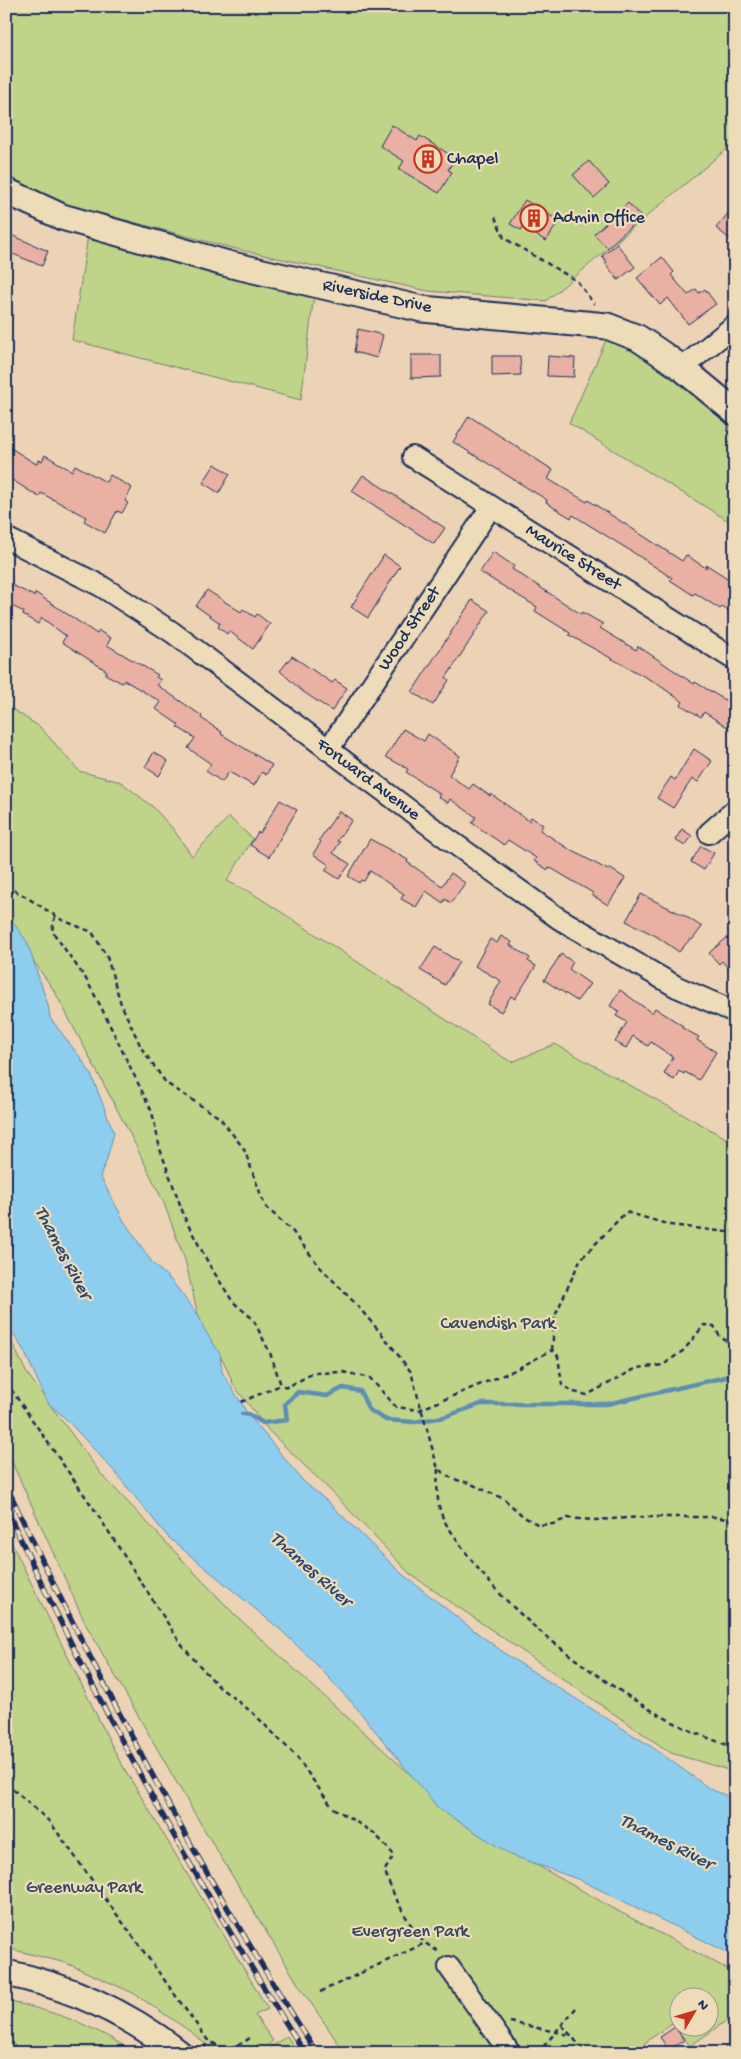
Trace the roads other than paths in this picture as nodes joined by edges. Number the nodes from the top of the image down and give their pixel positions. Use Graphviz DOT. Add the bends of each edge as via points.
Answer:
graph roads {
  1 [pos="6,191"];
  2 [pos="735,325"];
  3 [pos="682,368"];
  4 [pos="735,412"];
  5 [pos="413,456"];
  6 [pos="491,507"];
  7 [pos="6,538"];
  8 [pos="735,660"];
  9 [pos="328,750"];
  10 [pos="735,810"];
  11 [pos="709,833"];
  12 [pos="735,1012"];
  13 [pos="449,1967"];
  14 [pos="6,1973"];
  15 [pos="179,2053"];
  16 [pos="510,2053"];
  1 -- 3 [label="main road, Riverside Drive" via="62,217 228,264 412,307 607,326 638,338"];
  2 -- 3 [label="street"];
  3 -- 4 [label="main road, Riverside Drive"];
  5 -- 6 [label="street, Maurice Street"];
  6 -- 8 [label="street, Maurice Street"];
  6 -- 9 [label="street, Wood Street"];
  7 -- 9 [label="street, Forward Avenue" via="101,586 164,627"];
  9 -- 12 [label="street, Forward Avenue" via="558,918 677,987"];
  10 -- 11 [label="street"];
  13 -- 16 [label="street"];
  14 -- 15 [label="main road" via="32,1978 100,2004 162,2039"];
}
